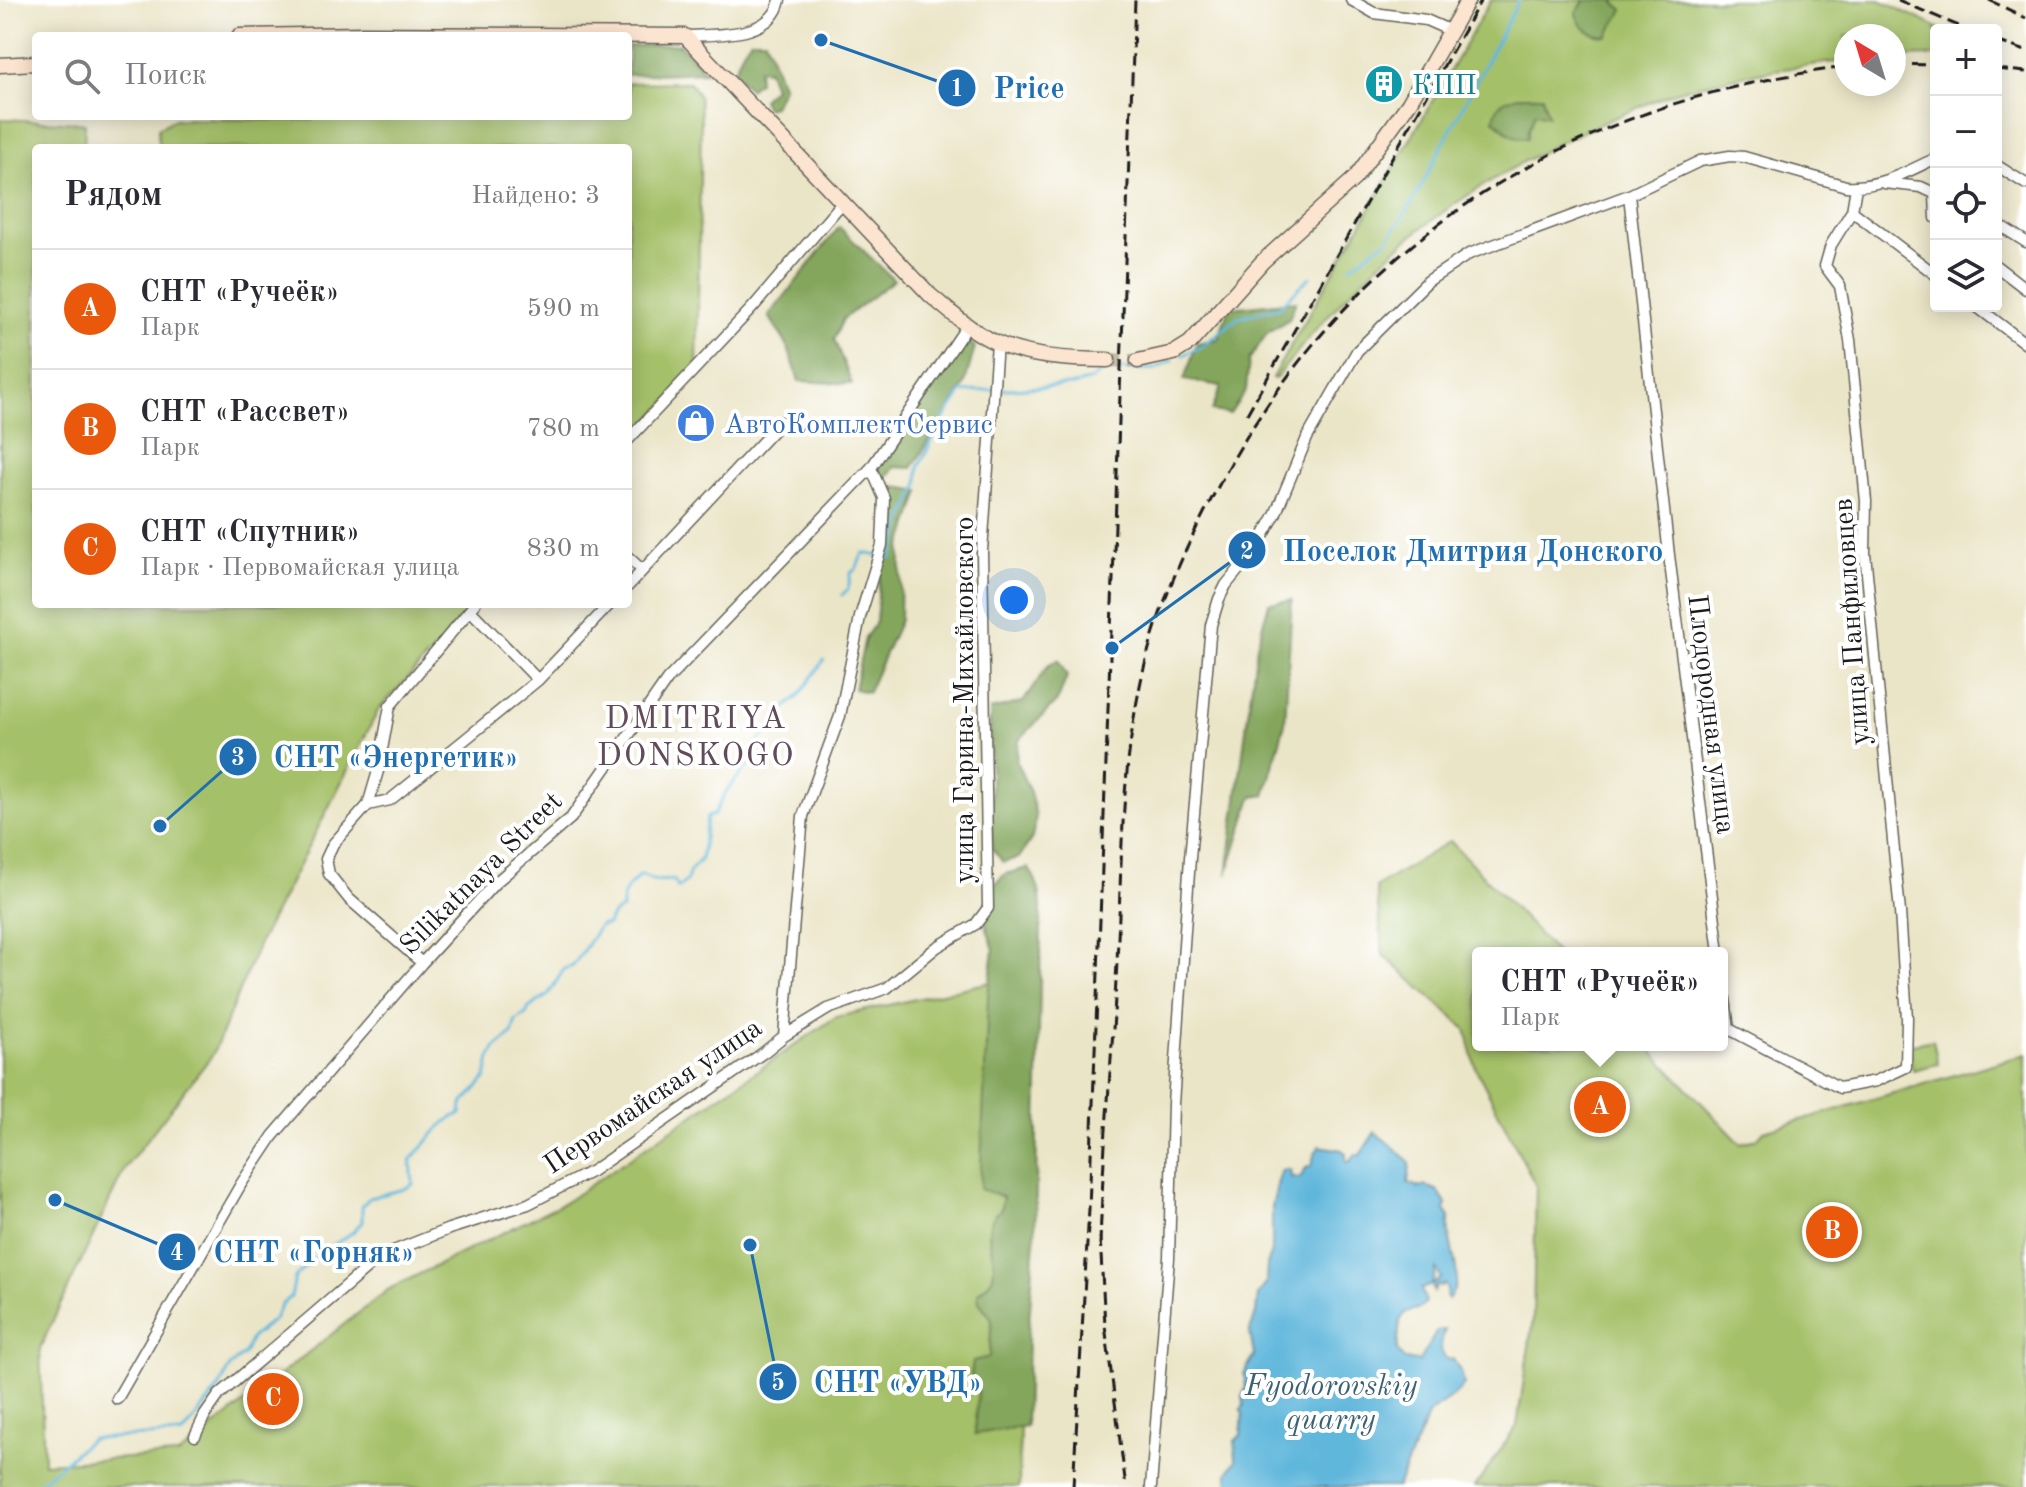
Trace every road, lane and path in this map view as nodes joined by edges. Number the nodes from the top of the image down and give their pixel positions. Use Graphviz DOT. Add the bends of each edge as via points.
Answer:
graph roads {
  1 [pos="780,0"];
  2 [pos="1351,0"];
  3 [pos="1468,0"];
  4 [pos="1451,31"];
  5 [pos="632,36"];
  6 [pos="685,36"];
  7 [pos="32,63"];
  8 [pos="0,65"];
  9 [pos="1930,161"];
  10 [pos="2001,168"];
  11 [pos="1882,182"];
  12 [pos="2026,184"];
  13 [pos="1856,187"];
  14 [pos="1930,192"];
  15 [pos="1629,195"];
  16 [pos="842,203"];
  17 [pos="1852,211"];
  18 [pos="2002,227"];
  19 [pos="2026,242"];
  20 [pos="1930,270"];
  21 [pos="2002,271"];
  22 [pos="2026,289"];
  23 [pos="1984,312"];
  24 [pos="967,326"];
  25 [pos="997,343"];
  26 [pos="2026,344"];
  27 [pos="1108,360"];
  28 [pos="1138,361"];
  29 [pos="781,422"];
  30 [pos="632,436"];
  31 [pos="871,468"];
  32 [pos="632,561"];
  33 [pos="642,570"];
  34 [pos="632,581"];
  35 [pos="472,608"];
  36 [pos="474,608"];
  37 [pos="606,608"];
  38 [pos="538,680"];
  39 [pos="368,805"];
  40 [pos="1718,947"];
  41 [pos="422,963"];
  42 [pos="1728,1022"];
  43 [pos="784,1036"];
  44 [pos="117,1399"];
  45 [pos="195,1436"];
  46 [pos="1151,1487"];
  1 -- 6 [label="street" via="776,12 753,29"];
  2 -- 4 [label="street" via="1374,13 1426,20"];
  3 -- 4 [label="street"];
  4 -- 28 [label="street" via="1409,103 1355,178 1262,262 1190,343 1174,353"];
  5 -- 6 [label="street"];
  6 -- 16 [label="street"];
  7 -- 8 [label="street"];
  9 -- 11 [label="street"];
  10 -- 12 [label="street"];
  11 -- 13 [label="street"];
  11 -- 14 [label="street"];
  13 -- 15 [label="street" via="1730,156 1700,161"];
  13 -- 17 [label="street, улица Панфиловцев"];
  15 -- 40 [label="street, Плодородная улица"];
  15 -- 46 [label="street" via="1469,254 1428,281 1357,351 1307,438 1275,515 1219,599 1211,625 1190,858"];
  16 -- 24 [label="street"];
  16 -- 30 [label="street"];
  17 -- 20 [label="street"];
  17 -- 42 [label="street, улица Панфиловцев" via="1825,266 1840,286 1866,501 1865,553 1900,912 1906,1067 1876,1081 1840,1088 1729,1029"];
  18 -- 19 [label="street"];
  21 -- 22 [label="street"];
  23 -- 26 [label="street"];
  24 -- 25 [label="street"];
  24 -- 31 [label="street, Silikatnaya Street"];
  25 -- 27 [label="street" via="1053,357"];
  25 -- 43 [label="street, улица Гарина-Михайловского" via="982,551 988,908 976,924 937,947 887,988 828,1009"];
  29 -- 33 [label="street"];
  31 -- 41 [label="street, Silikatnaya Street" via="667,680 571,818 495,883"];
  31 -- 43 [label="street, Первомайская улица" via="884,498 882,545 860,617 840,716 803,816"];
  32 -- 33 [label="street"];
  33 -- 34 [label="street"];
  35 -- 39 [label="street" via="390,706"];
  36 -- 38 [label="street"];
  37 -- 38 [label="street"];
  38 -- 39 [label="street" via="390,800"];
  39 -- 41 [label="street" via="333,844 326,859 329,874 349,899"];
  41 -- 44 [label="street, Silikatnaya Street" via="273,1136"];
  43 -- 45 [label="street, Первомайская улица" via="592,1171 528,1204 381,1256 219,1395"];
}
